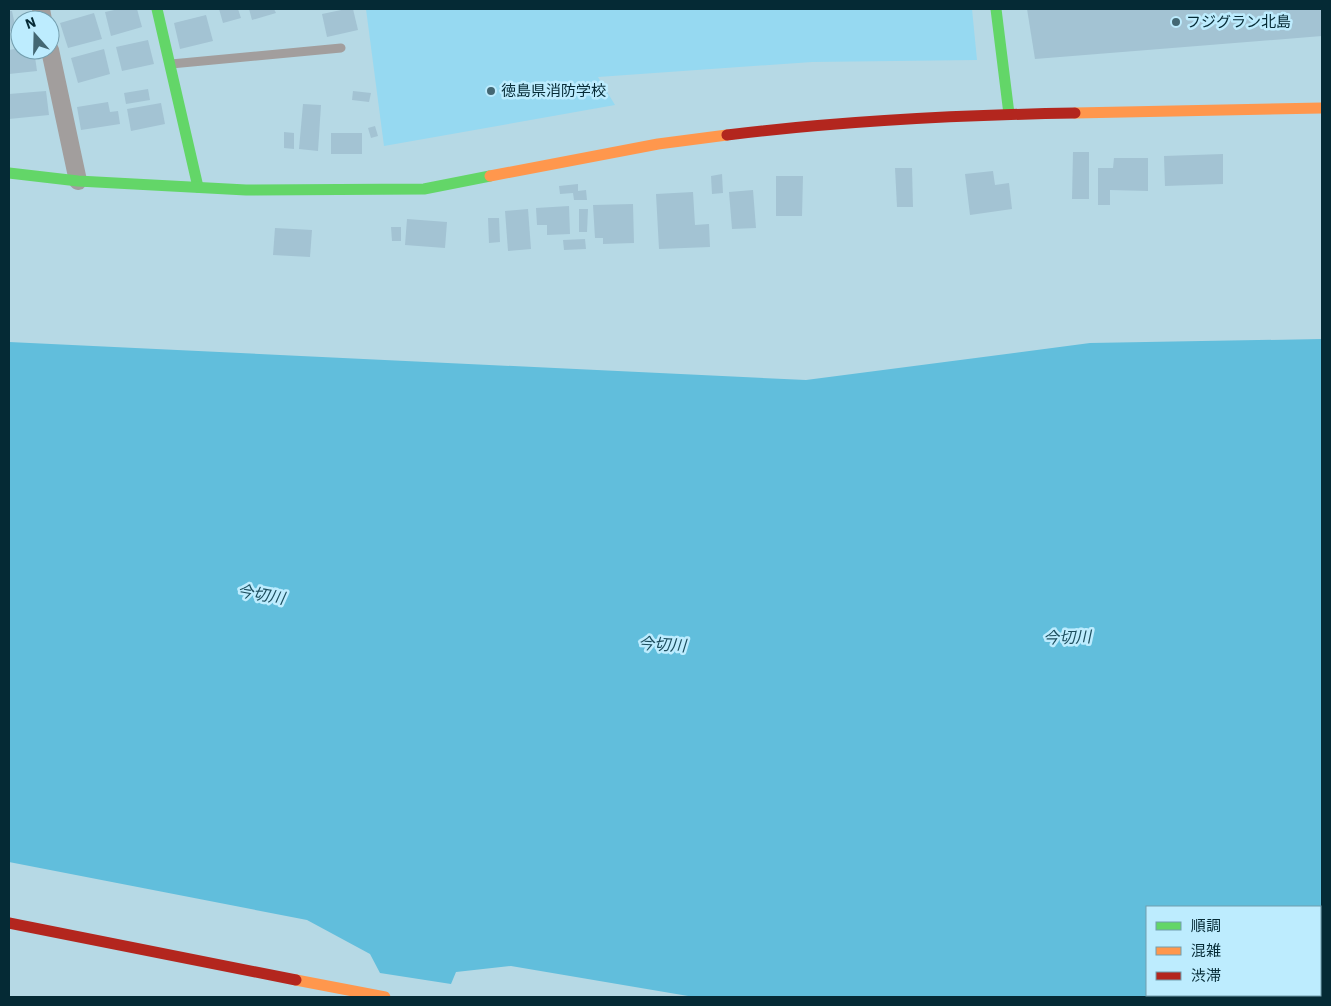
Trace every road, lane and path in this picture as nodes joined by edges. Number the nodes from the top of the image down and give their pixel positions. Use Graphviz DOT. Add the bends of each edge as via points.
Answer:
graph roads {
  1 [pos="157,9"];
  2 [pos="996,9"];
  3 [pos="341,48"];
  4 [pos="52,60"];
  5 [pos="170,64"];
  6 [pos="1322,108"];
  7 [pos="1009,114"];
  8 [pos="9,173"];
  9 [pos="78,181"];
  10 [pos="198,187"];
  11 [pos="9,923"];
  12 [pos="385,997"];
  1 -- 5 [label="street"];
  2 -- 7 [label="street"];
  3 -- 5 [label="lane"];
  4 -- 9 [label="street"];
  5 -- 10 [label="street"];
  6 -- 7 [label="street"];
  7 -- 10 [label="street" via="771,130 658,144 424,189 246,190"];
  8 -- 9 [label="street"];
  9 -- 10 [label="street"];
  11 -- 12 [label="street"];
}
